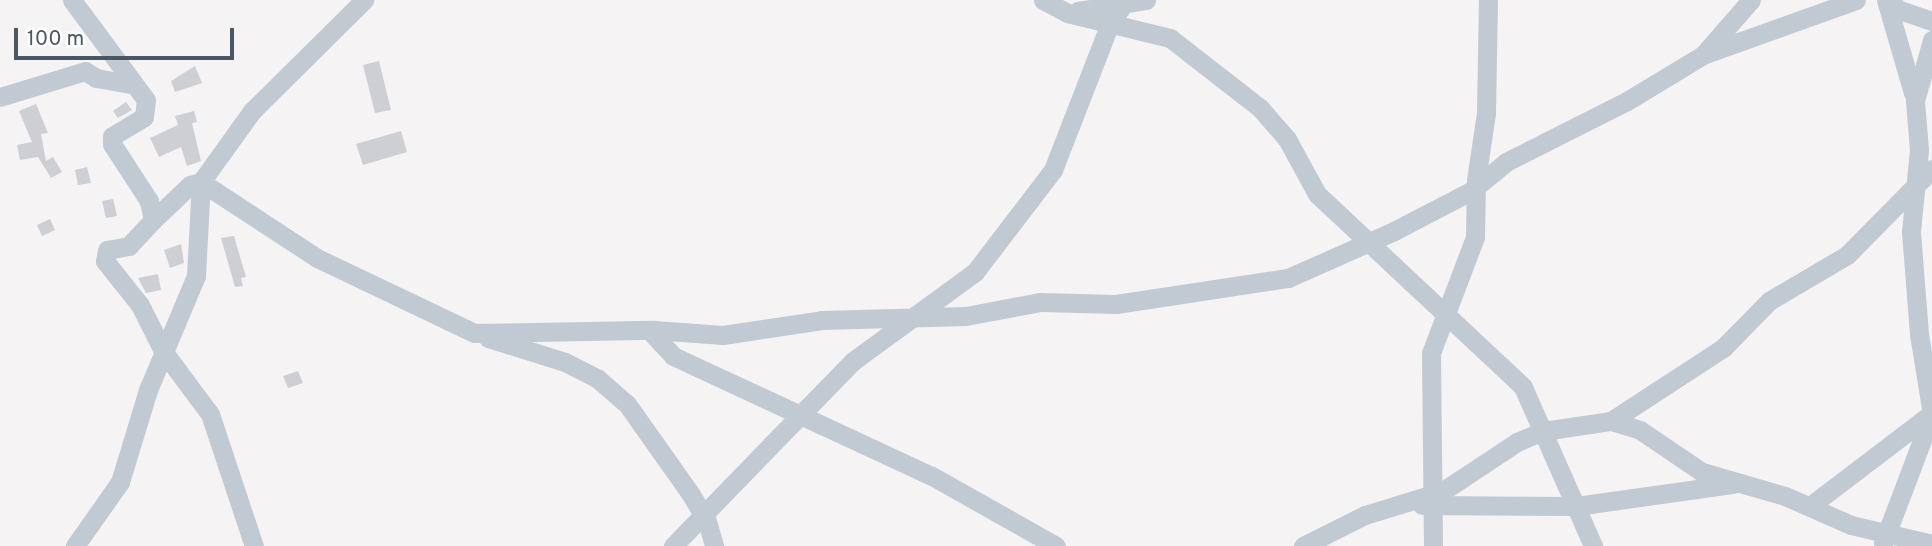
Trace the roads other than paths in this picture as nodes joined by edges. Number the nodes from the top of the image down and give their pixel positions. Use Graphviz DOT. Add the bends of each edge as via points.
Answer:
graph roads {
  1 [pos="72,0"];
  2 [pos="364,0"];
  3 [pos="1043,0"];
  4 [pos="1146,0"];
  5 [pos="1488,0"];
  6 [pos="1751,0"];
  7 [pos="1856,0"];
  8 [pos="1125,2"];
  9 [pos="1890,2"];
  10 [pos="1067,13"];
  11 [pos="1932,22"];
  12 [pos="1110,23"];
  13 [pos="1932,40"];
  14 [pos="1703,55"];
  15 [pos="131,84"];
  16 [pos="0,97"];
  17 [pos="1915,101"];
  18 [pos="1932,169"];
  19 [pos="201,182"];
  20 [pos="1476,188"];
  21 [pos="1917,189"];
  22 [pos="153,220"];
  23 [pos="1370,241"];
  24 [pos="1444,312"];
  25 [pos="910,320"];
  26 [pos="649,330"];
  27 [pos="474,334"];
  28 [pos="163,351"];
  29 [pos="802,413"];
  30 [pos="1932,413"];
  31 [pos="1611,421"];
  32 [pos="1543,431"];
  33 [pos="1734,484"];
  34 [pos="1432,500"];
  35 [pos="1576,506"];
  36 [pos="1810,506"];
  37 [pos="703,514"];
  38 [pos="1884,540"];
  39 [pos="1932,544"];
  40 [pos="75,546"];
  41 [pos="254,546"];
  42 [pos="673,546"];
  43 [pos="714,546"];
  44 [pos="1056,546"];
  45 [pos="1303,546"];
  46 [pos="1433,546"];
  47 [pos="1593,546"];
  1 -- 15 [label="street"];
  2 -- 19 [label="street" via="252,111"];
  3 -- 10 [label="street"];
  4 -- 8 [label="street"];
  5 -- 20 [label="street" via="1486,113"];
  6 -- 14 [label="street"];
  7 -- 14 [label="street"];
  8 -- 10 [label="street"];
  8 -- 12 [label="street"];
  9 -- 11 [label="street"];
  9 -- 17 [label="street"];
  10 -- 12 [label="street"];
  12 -- 23 [label="street" via="1170,38 1260,108 1287,139 1317,194"];
  12 -- 25 [label="street" via="1053,170 975,272"];
  13 -- 17 [label="street"];
  14 -- 20 [label="street" via="1627,101 1506,162"];
  15 -- 16 [label="street" via="96,78 85,71"];
  15 -- 22 [label="street" via="146,100 145,117 113,136 112,144 149,201"];
  17 -- 21 [label="street"];
  18 -- 21 [label="street"];
  19 -- 22 [label="street" via="190,185"];
  19 -- 27 [label="street" via="317,258"];
  19 -- 28 [label="street" via="196,276"];
  20 -- 23 [label="street"];
  20 -- 24 [label="street" via="1475,237"];
  21 -- 30 [label="street" via="1911,232 1919,334"];
  21 -- 31 [label="street" via="1847,256 1769,301 1723,348"];
  22 -- 28 [label="street" via="129,246 107,250 106,261 141,305"];
  23 -- 24 [label="street"];
  23 -- 25 [label="street" via="1288,278 1266,283 1116,304 1040,302 966,316"];
  24 -- 32 [label="street" via="1523,387"];
  24 -- 34 [label="street" via="1432,353"];
  25 -- 26 [label="street" via="822,320 723,335"];
  25 -- 29 [label="street" via="853,361"];
  26 -- 27 [label="street"];
  26 -- 29 [label="street" via="673,356"];
  27 -- 37 [label="street" via="565,362 598,379 627,404"];
  28 -- 40 [label="street" via="120,482"];
  28 -- 41 [label="street" via="210,414"];
  29 -- 37 [label="street"];
  29 -- 44 [label="street" via="932,475"];
  30 -- 36 [label="street"];
  30 -- 38 [label="street"];
  31 -- 32 [label="street"];
  31 -- 33 [label="street" via="1640,430 1702,472"];
  32 -- 34 [label="street" via="1517,442"];
  32 -- 35 [label="street"];
  33 -- 35 [label="street"];
  33 -- 36 [label="street"];
  34 -- 35 [label="street"];
  34 -- 45 [label="street" via="1406,502 1365,515"];
  34 -- 46 [label="street"];
  35 -- 47 [label="street"];
  36 -- 38 [label="street"];
  37 -- 42 [label="street"];
  37 -- 43 [label="street"];
  38 -- 39 [label="street"];
}
